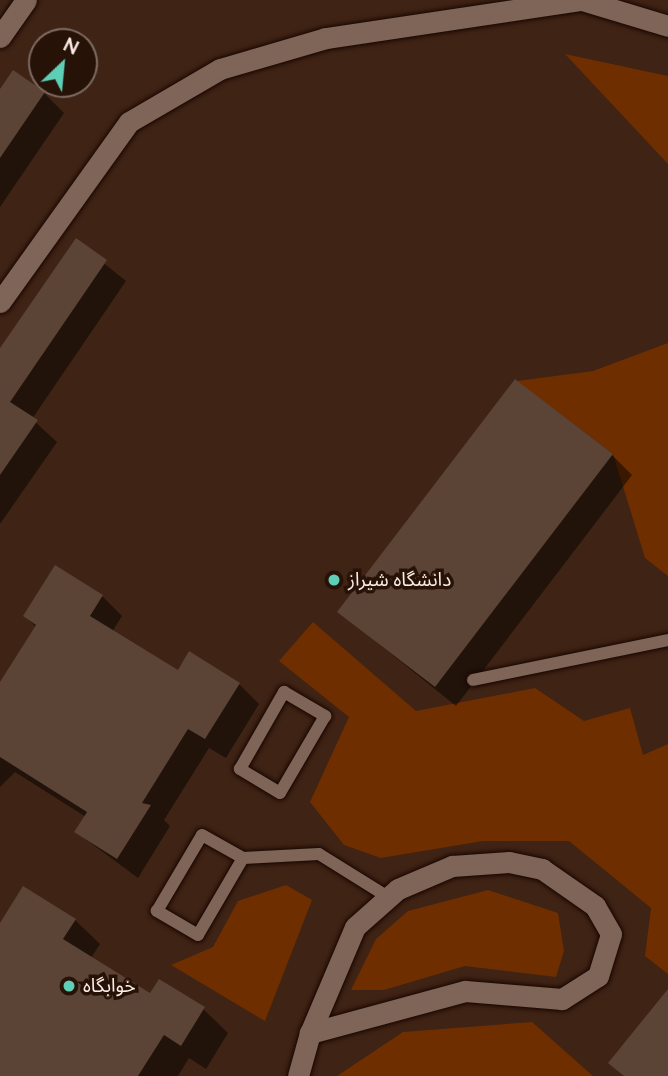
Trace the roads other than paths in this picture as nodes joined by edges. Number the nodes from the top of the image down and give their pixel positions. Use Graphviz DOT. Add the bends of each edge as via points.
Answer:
graph roads {
  1 [pos="26,0"];
  2 [pos="580,0"];
  3 [pos="668,26"];
  4 [pos="0,37"];
  5 [pos="0,302"];
  6 [pos="668,640"];
  7 [pos="473,680"];
  8 [pos="326,716"];
  9 [pos="243,858"];
  10 [pos="388,897"];
  11 [pos="310,1033"];
  12 [pos="298,1076"];
  1 -- 4 [label="street"];
  2 -- 3 [label="street"];
  2 -- 5 [label="street" via="326,38 220,69 129,122"];
  6 -- 7 [label="lane"];
  8 -- 8 [label="lane" via="284,692 240,769 280,793"];
  9 -- 9 [label="lane" via="202,835 157,911 198,935"];
  9 -- 10 [label="lane" via="319,854"];
  10 -- 11 [label="street" via="355,927"];
  10 -- 11 [label="street" via="452,866 509,862 542,869 595,906 611,934 608,956 582,990 562,999 466,991"];
  11 -- 12 [label="street"];
}
